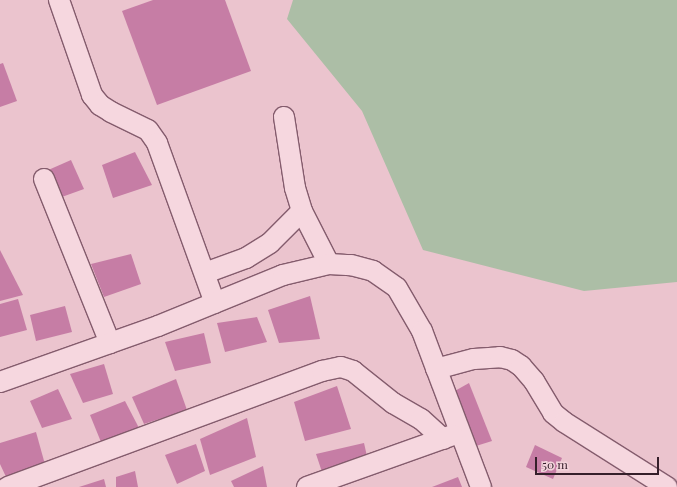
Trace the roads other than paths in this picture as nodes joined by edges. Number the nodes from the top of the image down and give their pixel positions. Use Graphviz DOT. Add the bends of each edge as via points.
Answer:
graph roads {
  1 [pos="59,0"];
  2 [pos="284,117"];
  3 [pos="44,179"];
  4 [pos="302,211"];
  5 [pos="329,264"];
  6 [pos="205,274"];
  7 [pos="215,303"];
  8 [pos="110,343"];
  9 [pos="436,369"];
  10 [pos="0,382"];
  11 [pos="452,436"];
  12 [pos="8,487"];
  13 [pos="307,487"];
  14 [pos="481,487"];
  15 [pos="667,487"];
  1 -- 6 [label="street" via="92,95 100,105 111,112 148,130 157,143"];
  2 -- 4 [label="street" via="295,188"];
  3 -- 8 [label="street"];
  4 -- 5 [label="street"];
  4 -- 6 [label="street" via="270,243 246,258"];
  5 -- 7 [label="street" via="283,276"];
  5 -- 9 [label="street" via="351,265 373,271 397,288 422,331"];
  6 -- 7 [label="street"];
  7 -- 8 [label="street"];
  8 -- 10 [label="street"];
  9 -- 11 [label="street"];
  9 -- 15 [label="street" via="474,359 500,357 512,360 525,371 553,413"];
  11 -- 12 [label="street" via="393,403 353,370 341,367 322,371"];
  11 -- 13 [label="street"];
  11 -- 14 [label="street"];
}
